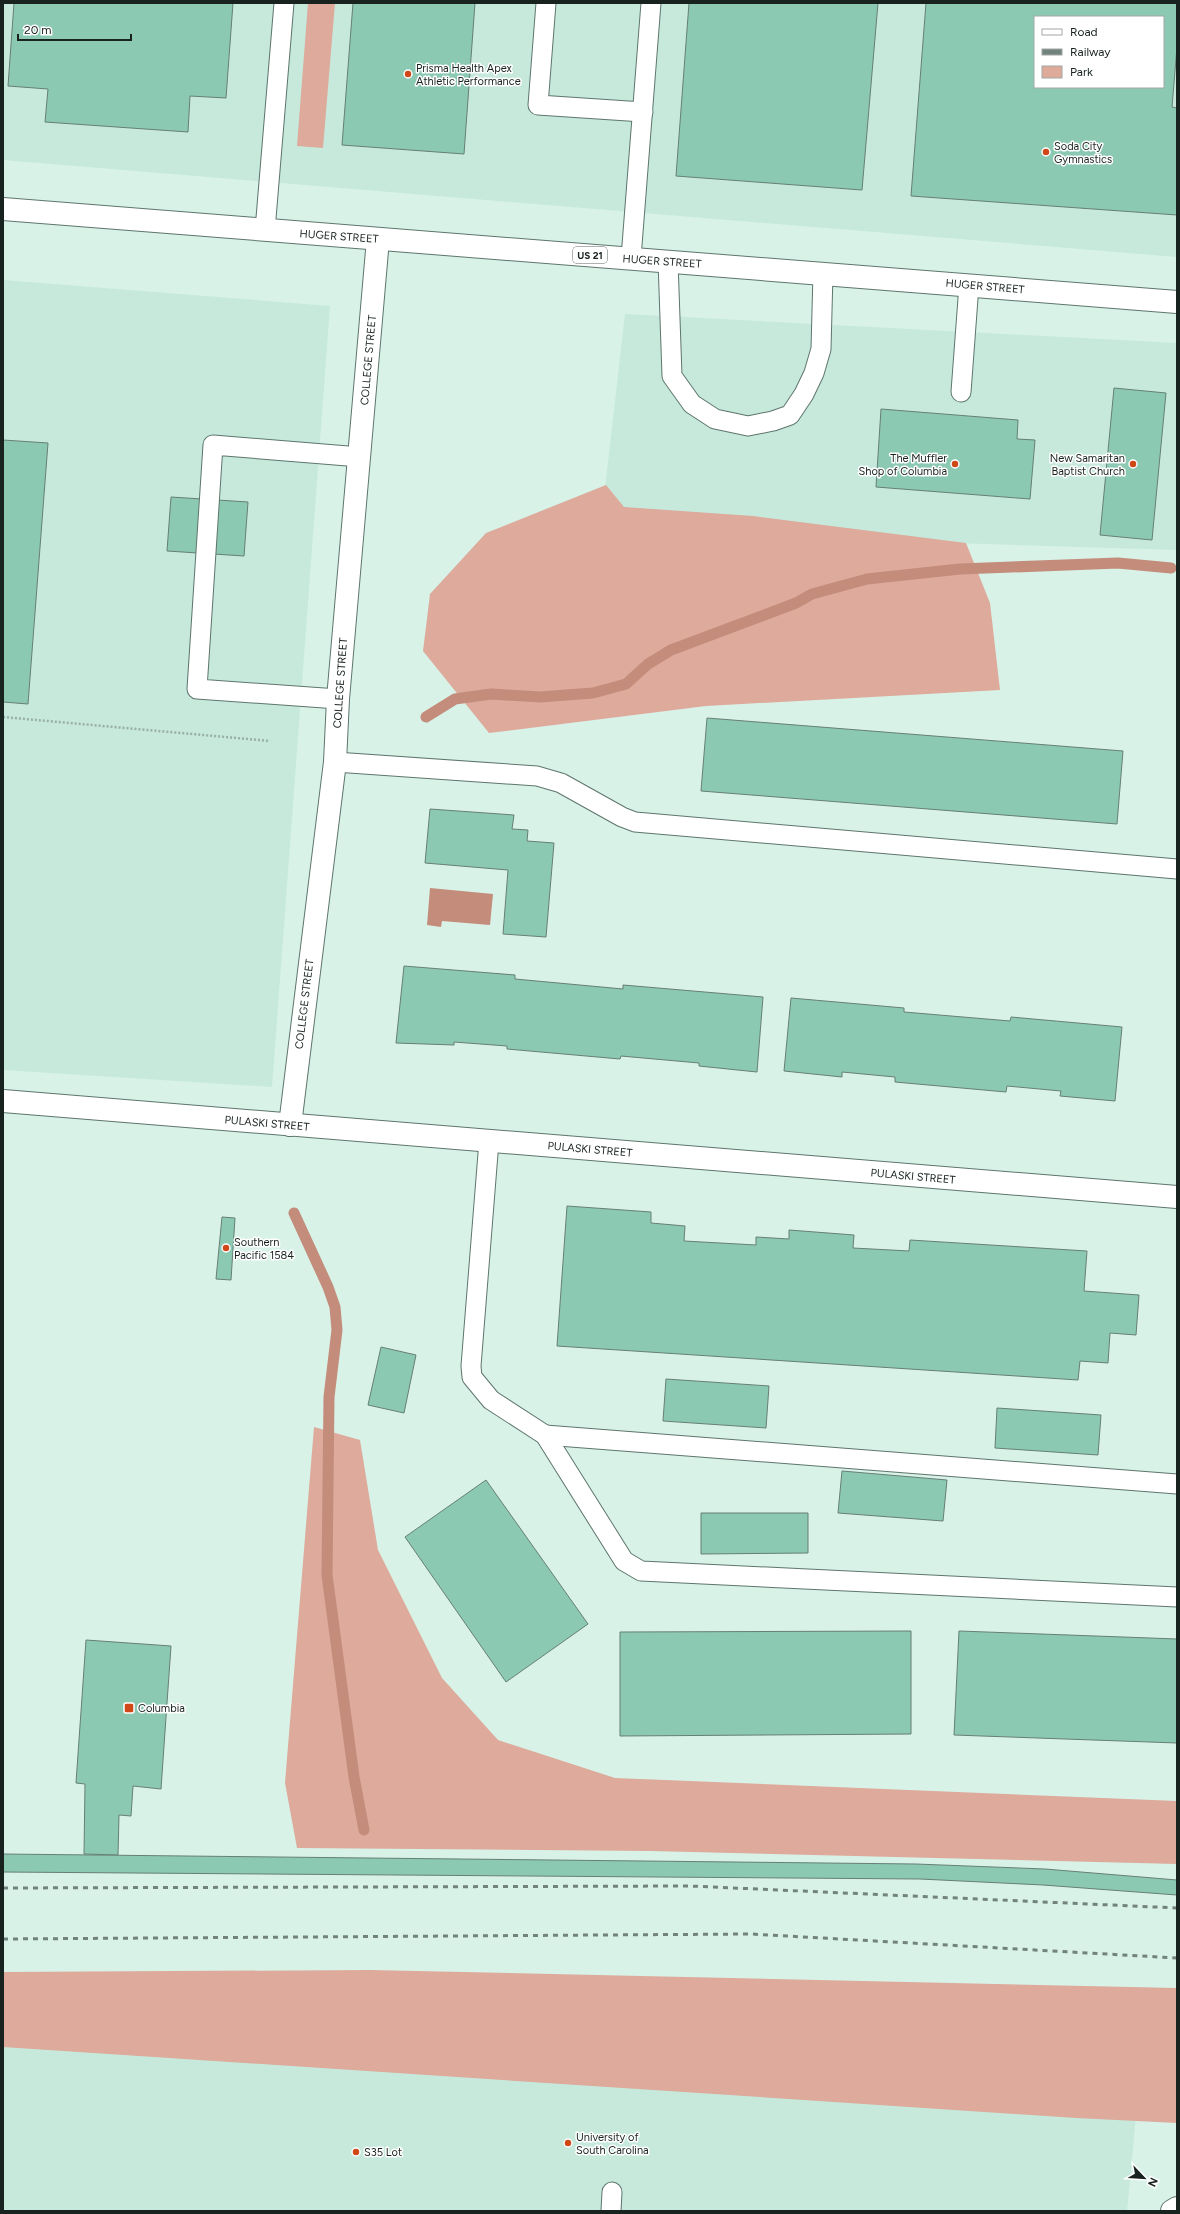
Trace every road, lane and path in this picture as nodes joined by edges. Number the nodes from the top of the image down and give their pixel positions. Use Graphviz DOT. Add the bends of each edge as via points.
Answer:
graph roads {
  1 [pos="284,3"];
  2 [pos="546,3"];
  3 [pos="651,3"];
  4 [pos="643,112"];
  5 [pos="3,209"];
  6 [pos="265,230"];
  7 [pos="378,239"];
  8 [pos="631,258"];
  9 [pos="668,261"];
  10 [pos="823,273"];
  11 [pos="970,285"];
  12 [pos="1177,302"];
  13 [pos="961,392"];
  14 [pos="360,457"];
  15 [pos="338,699"];
  16 [pos="3,717"];
  17 [pos="270,741"];
  18 [pos="335,762"];
  19 [pos="1177,869"];
  20 [pos="3,1101"];
  21 [pos="290,1125"];
  22 [pos="490,1141"];
  23 [pos="1177,1197"];
  24 [pos="545,1435"];
  25 [pos="1177,1484"];
  26 [pos="1177,1598"];
  27 [pos="612,2192"];
  28 [pos="1177,2208"];
  29 [pos="610,2211"];
  30 [pos="1172,2211"];
  1 -- 6 [label="lane"];
  2 -- 4 [label="lane" via="538,105"];
  3 -- 4 [label="lane"];
  4 -- 8 [label="lane"];
  5 -- 6 [label="street, HUGER STREET / US 21"];
  6 -- 7 [label="street, HUGER STREET / US 21"];
  7 -- 8 [label="street, HUGER STREET / US 21"];
  7 -- 14 [label="street, COLLEGE STREET"];
  8 -- 9 [label="street, HUGER STREET / US 21"];
  9 -- 10 [label="street, HUGER STREET / US 21"];
  9 -- 10 [label="lane" via="672,376 692,404 715,419 748,426 790,415 804,394 821,349"];
  10 -- 11 [label="street, HUGER STREET / US 21"];
  11 -- 12 [label="street, HUGER STREET / US 21"];
  11 -- 13 [label="lane"];
  14 -- 15 [label="street, COLLEGE STREET"];
  14 -- 15 [label="lane" via="213,445 197,690"];
  15 -- 18 [label="street, COLLEGE STREET"];
  16 -- 17 [label="path"];
  18 -- 19 [label="lane" via="537,776 561,783 622,817 636,822"];
  18 -- 21 [label="street, COLLEGE STREET"];
  20 -- 21 [label="street, PULASKI STREET"];
  21 -- 22 [label="street, PULASKI STREET"];
  22 -- 23 [label="street, PULASKI STREET"];
  22 -- 24 [label="lane" via="472,1377 491,1400"];
  24 -- 25 [label="lane"];
  24 -- 26 [label="lane" via="624,1561 640,1571"];
  27 -- 29 [label="lane"];
  28 -- 30 [label="street"];
}
